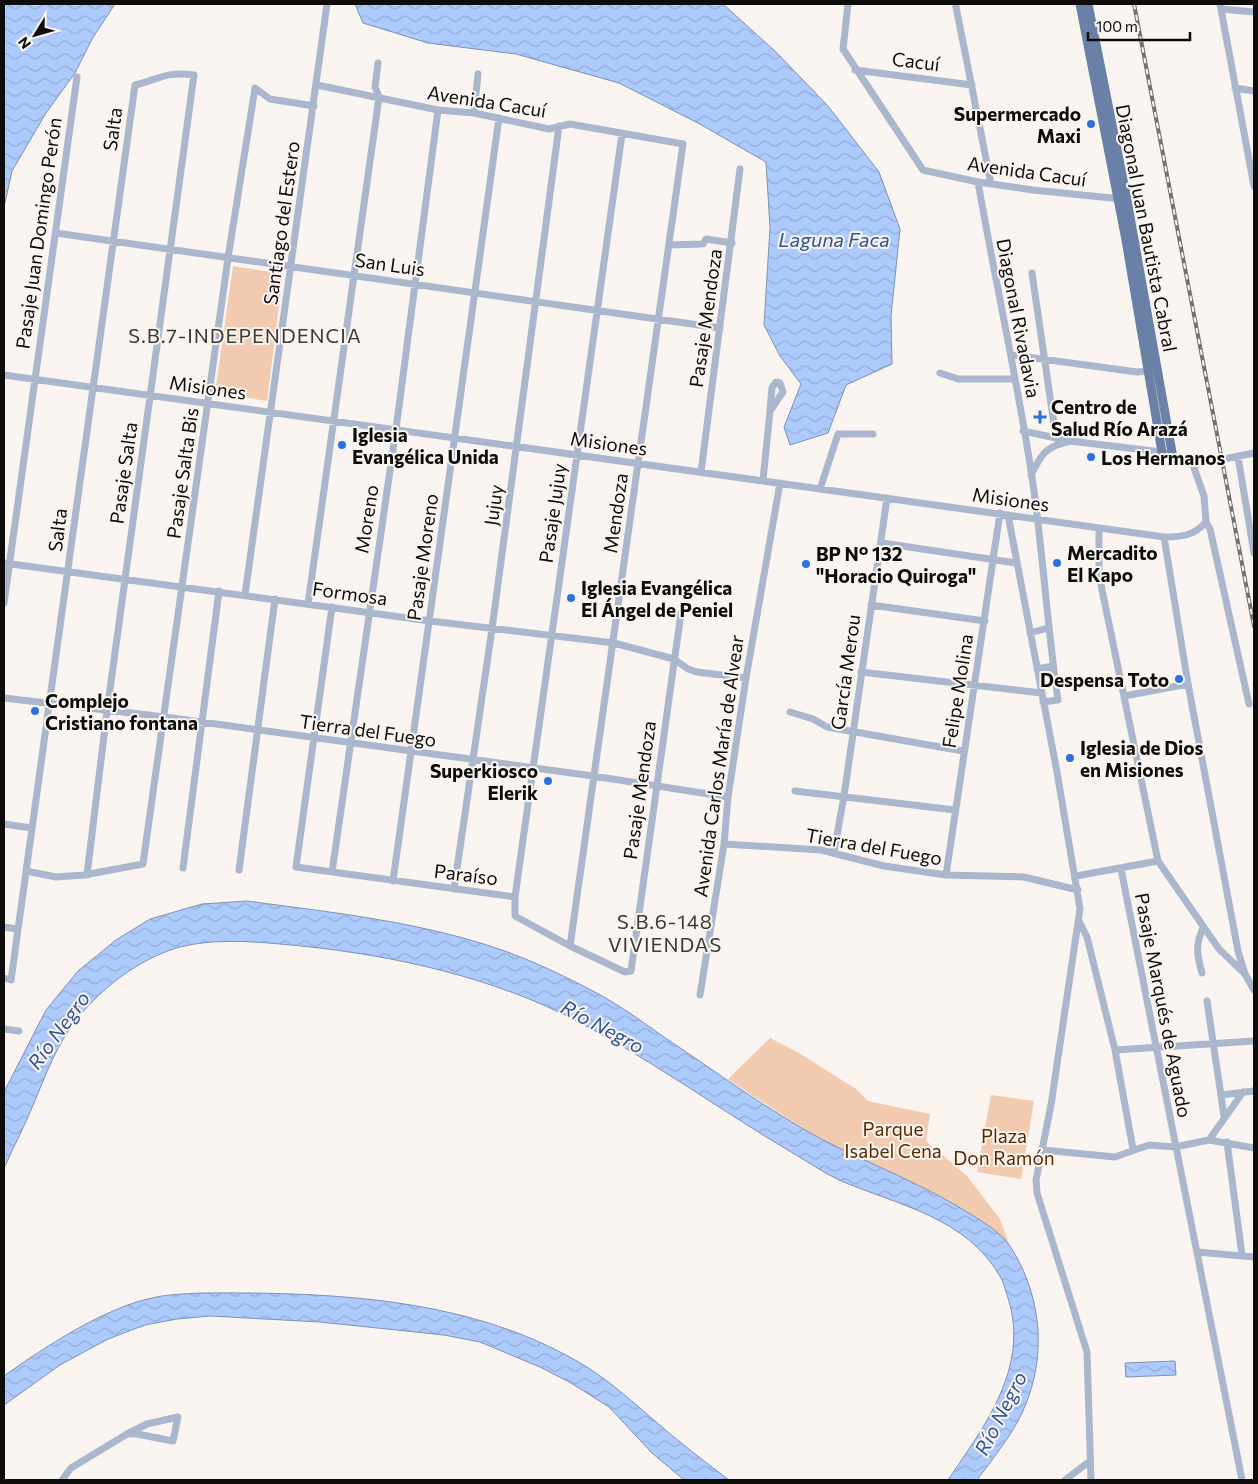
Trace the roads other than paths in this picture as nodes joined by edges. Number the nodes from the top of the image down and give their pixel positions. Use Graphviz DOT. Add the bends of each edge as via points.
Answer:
graph roads {
  1 [pos="327,4"];
  2 [pos="848,4"];
  3 [pos="1080,4"];
  4 [pos="1088,4"];
  5 [pos="956,7"];
  6 [pos="1220,7"];
  7 [pos="1254,12"];
  8 [pos="1092,43"];
  9 [pos="378,63"];
  10 [pos="855,70"];
  11 [pos="478,74"];
  12 [pos="77,77"];
  13 [pos="135,85"];
  14 [pos="317,85"];
  15 [pos="972,85"];
  16 [pos="1235,88"];
  17 [pos="1254,90"];
  18 [pos="379,97"];
  19 [pos="314,106"];
  20 [pos="438,110"];
  21 [pos="474,113"];
  22 [pos="499,118"];
  23 [pos="559,126"];
  24 [pos="622,134"];
  25 [pos="682,144"];
  26 [pos="740,169"];
  27 [pos="978,182"];
  28 [pos="991,184"];
  29 [pos="1254,186"];
  30 [pos="1122,200"];
  31 [pos="56,233"];
  32 [pos="113,241"];
  33 [pos="732,243"];
  34 [pos="669,245"];
  35 [pos="171,248"];
  36 [pos="228,258"];
  37 [pos="291,268"];
  38 [pos="1032,273"];
  39 [pos="354,275"];
  40 [pos="415,284"];
  41 [pos="476,293"];
  42 [pos="536,301"];
  43 [pos="597,310"];
  44 [pos="659,320"];
  45 [pos="720,328"];
  46 [pos="1012,355"];
  47 [pos="1045,359"];
  48 [pos="1149,372"];
  49 [pos="940,373"];
  50 [pos="4,375"];
  51 [pos="34,379"];
  52 [pos="1015,379"];
  53 [pos="92,387"];
  54 [pos="150,395"];
  55 [pos="208,403"];
  56 [pos="770,411"];
  57 [pos="270,412"];
  58 [pos="334,421"];
  59 [pos="396,429"];
  60 [pos="1023,431"];
  61 [pos="873,434"];
  62 [pos="455,438"];
  63 [pos="1056,438"];
  64 [pos="1070,441"];
  65 [pos="517,446"];
  66 [pos="1162,452"];
  67 [pos="1254,453"];
  68 [pos="577,455"];
  69 [pos="1238,456"];
  70 [pos="1173,458"];
  71 [pos="638,462"];
  72 [pos="1193,465"];
  73 [pos="701,472"];
  74 [pos="1032,475"];
  75 [pos="763,480"];
  76 [pos="780,483"];
  77 [pos="820,489"];
  78 [pos="887,498"];
  79 [pos="1004,514"];
  80 [pos="1038,520"];
  81 [pos="1206,522"];
  82 [pos="1100,528"];
  83 [pos="1164,537"];
  84 [pos="882,543"];
  85 [pos="1254,553"];
  86 [pos="994,559"];
  87 [pos="7,563"];
  88 [pos="1016,563"];
  89 [pos="68,571"];
  90 [pos="125,579"];
  91 [pos="182,586"];
  92 [pos="219,591"];
  93 [pos="245,595"];
  94 [pos="275,599"];
  95 [pos="4,603"];
  96 [pos="308,604"];
  97 [pos="871,605"];
  98 [pos="332,607"];
  99 [pos="368,612"];
  100 [pos="681,614"];
  101 [pos="430,621"];
  102 [pos="985,621"];
  103 [pos="1048,628"];
  104 [pos="492,629"];
  105 [pos="1030,633"];
  106 [pos="551,636"];
  107 [pos="614,643"];
  108 [pos="674,658"];
  109 [pos="1053,666"];
  110 [pos="1036,669"];
  111 [pos="861,672"];
  112 [pos="746,678"];
  113 [pos="1188,684"];
  114 [pos="976,686"];
  115 [pos="1041,693"];
  116 [pos="1124,696"];
  117 [pos="4,698"];
  118 [pos="1043,702"];
  119 [pos="1249,704"];
  120 [pos="49,705"];
  121 [pos="107,711"];
  122 [pos="790,712"];
  123 [pos="165,717"];
  124 [pos="201,722"];
  125 [pos="257,730"];
  126 [pos="852,731"];
  127 [pos="313,738"];
  128 [pos="351,743"];
  129 [pos="963,751"];
  130 [pos="411,752"];
  131 [pos="474,760"];
  132 [pos="534,768"];
  133 [pos="593,776"];
  134 [pos="656,787"];
  135 [pos="795,791"];
  136 [pos="844,796"];
  137 [pos="728,797"];
  138 [pos="955,810"];
  139 [pos="4,824"];
  140 [pos="31,828"];
  141 [pos="724,844"];
  142 [pos="834,852"];
  143 [pos="1158,861"];
  144 [pos="183,868"];
  145 [pos="239,870"];
  146 [pos="1122,870"];
  147 [pos="26,872"];
  148 [pos="332,872"];
  149 [pos="87,875"];
  150 [pos="946,875"];
  151 [pos="1076,876"];
  152 [pos="393,881"];
  153 [pos="454,889"];
  154 [pos="1078,890"];
  155 [pos="515,897"];
  156 [pos="1079,921"];
  157 [pos="4,927"];
  158 [pos="1204,928"];
  159 [pos="17,929"];
  160 [pos="570,946"];
  161 [pos="631,971"];
  162 [pos="1202,974"];
  163 [pos="1245,974"];
  164 [pos="8,979"];
  165 [pos="1254,990"];
  166 [pos="700,995"];
  167 [pos="1207,1001"];
  168 [pos="4,1029"];
  169 [pos="19,1031"];
  170 [pos="1254,1041"];
  171 [pos="1215,1043"];
  172 [pos="1156,1047"];
  173 [pos="1115,1050"];
  174 [pos="1254,1090"];
  175 [pos="1243,1092"];
  176 [pos="1221,1095"];
  177 [pos="1224,1116"];
  178 [pos="1209,1140"];
  179 [pos="1227,1142"];
  180 [pos="1175,1147"];
  181 [pos="1254,1148"];
  182 [pos="1044,1150"];
  183 [pos="1132,1150"];
  184 [pos="1197,1252"];
  185 [pos="1242,1255"];
  186 [pos="1254,1257"];
  187 [pos="128,1434"];
  188 [pos="1090,1461"];
  189 [pos="62,1480"];
  190 [pos="1065,1480"];
  191 [pos="1091,1480"];
  192 [pos="1242,1480"];
  1 -- 14 [label="street, Santiago del Estero"];
  2 -- 10 [label="street" via="844,49"];
  3 -- 8 [label="main road, Diagonal Juan Bautista Cabral"];
  4 -- 8 [label="main road, Diagonal Juan Bautista Cabral"];
  5 -- 15 [label="street"];
  6 -- 7 [label="street"];
  6 -- 16 [label="street"];
  8 -- 30 [label="main road, Diagonal Juan Bautista Cabral"];
  9 -- 18 [label="street" via="376,87"];
  10 -- 15 [label="street, Cacuí"];
  10 -- 27 [label="street, Avenida Cacuí" via="923,170"];
  11 -- 21 [label="street"];
  12 -- 31 [label="street, Pasaje Juan Domingo Perón"];
  13 -- 32 [label="street, Salta"];
  13 -- 35 [label="street, Pasaje Salta" via="163,74 194,75"];
  14 -- 18 [label="street, Avenida Cacuí"];
  14 -- 19 [label="street, Santiago del Estero"];
  15 -- 28 [label="street"];
  16 -- 17 [label="street"];
  16 -- 29 [label="street"];
  18 -- 20 [label="street, Avenida Cacuí"];
  18 -- 39 [label="street"];
  19 -- 36 [label="street, Pasaje Salta Bis" via="270,99 255,88"];
  19 -- 37 [label="street, Santiago del Estero"];
  20 -- 21 [label="street, Avenida Cacuí"];
  20 -- 40 [label="street, Moreno"];
  21 -- 22 [label="street, Avenida Cacuí"];
  22 -- 23 [label="street, Avenida Cacuí" via="549,129"];
  22 -- 41 [label="street, Pasaje Moreno"];
  23 -- 24 [label="street, Avenida Cacuí" via="570,124"];
  23 -- 42 [label="street, Jujuy"];
  24 -- 25 [label="street, Avenida Cacuí"];
  24 -- 43 [label="street, Pasaje Jujuy"];
  25 -- 34 [label="street, Mendoza"];
  26 -- 33 [label="street, Pasaje Mendoza"];
  27 -- 28 [label="street, Avenida Cacuí"];
  27 -- 46 [label="street, Diagonal Rivadavia"];
  28 -- 30 [label="street, Avenida Cacuí"];
  30 -- 48 [label="main road, Diagonal Juan Bautista Cabral"];
  30 -- 70 [label="main road, Diagonal Juan Bautista Cabral"];
  31 -- 32 [label="street, San Luis"];
  31 -- 51 [label="street, Pasaje Juan Domingo Perón"];
  32 -- 35 [label="street, San Luis"];
  32 -- 53 [label="street, Salta"];
  33 -- 34 [label="street" via="706,239 704,244"];
  33 -- 45 [label="street, Pasaje Mendoza"];
  34 -- 44 [label="street, Mendoza"];
  35 -- 36 [label="street, San Luis"];
  35 -- 54 [label="street, Pasaje Salta"];
  36 -- 37 [label="street, San Luis"];
  36 -- 55 [label="street, Pasaje Salta Bis"];
  37 -- 39 [label="street, San Luis"];
  37 -- 57 [label="street, Santiago del Estero"];
  38 -- 47 [label="street"];
  39 -- 40 [label="street, San Luis"];
  39 -- 58 [label="street"];
  40 -- 41 [label="street, San Luis"];
  40 -- 59 [label="street, Moreno"];
  41 -- 42 [label="street, San Luis"];
  41 -- 62 [label="street, Pasaje Moreno"];
  42 -- 43 [label="street, San Luis"];
  42 -- 65 [label="street, Jujuy"];
  43 -- 44 [label="street, San Luis"];
  43 -- 68 [label="street, Pasaje Jujuy"];
  44 -- 45 [label="street, San Luis"];
  44 -- 71 [label="street, Mendoza"];
  45 -- 73 [label="street, Pasaje Mendoza"];
  46 -- 47 [label="street"];
  46 -- 52 [label="street, Diagonal Rivadavia"];
  47 -- 48 [label="street"];
  47 -- 63 [label="street"];
  48 -- 66 [label="main road, Diagonal Juan Bautista Cabral"];
  49 -- 52 [label="street" via="958,379"];
  50 -- 51 [label="street, Misiones"];
  51 -- 53 [label="street, Misiones"];
  51 -- 87 [label="street, Pasaje Juan Domingo Perón"];
  52 -- 60 [label="street, Diagonal Rivadavia"];
  53 -- 54 [label="street, Misiones"];
  53 -- 89 [label="street, Salta"];
  54 -- 55 [label="street, Misiones"];
  54 -- 90 [label="street, Pasaje Salta"];
  55 -- 57 [label="street, Misiones"];
  55 -- 91 [label="street, Pasaje Salta Bis"];
  56 -- 75 [label="street"];
  57 -- 58 [label="street, Misiones"];
  57 -- 93 [label="street, Santiago del Estero"];
  58 -- 59 [label="street, Misiones"];
  58 -- 96 [label="street"];
  59 -- 62 [label="street, Misiones"];
  59 -- 99 [label="street, Moreno"];
  60 -- 63 [label="street"];
  60 -- 74 [label="street, Diagonal Rivadavia"];
  61 -- 77 [label="street" via="838,434"];
  62 -- 65 [label="street, Misiones"];
  62 -- 101 [label="street, Pasaje Moreno"];
  63 -- 64 [label="street"];
  64 -- 66 [label="street"];
  64 -- 74 [label="street" via="1052,445 1040,457"];
  65 -- 68 [label="street, Misiones"];
  65 -- 104 [label="street, Jujuy"];
  66 -- 70 [label="street"];
  67 -- 69 [label="street"];
  68 -- 71 [label="street, Misiones"];
  68 -- 106 [label="street, Pasaje Jujuy"];
  69 -- 72 [label="street"];
  69 -- 85 [label="street"];
  70 -- 72 [label="street"];
  71 -- 73 [label="street, Misiones"];
  71 -- 107 [label="street, Mendoza"];
  72 -- 81 [label="street" via="1204,496"];
  73 -- 75 [label="street, Misiones"];
  74 -- 80 [label="street, Diagonal Rivadavia"];
  75 -- 76 [label="street, Misiones"];
  76 -- 77 [label="street, Misiones"];
  76 -- 112 [label="street, Avenida Carlos María de Alvear"];
  77 -- 78 [label="street, Misiones"];
  78 -- 79 [label="street, Misiones"];
  78 -- 84 [label="street, García Merou"];
  79 -- 80 [label="street, Misiones"];
  79 -- 86 [label="street, Felipe Molina"];
  79 -- 88 [label="street"];
  80 -- 82 [label="street, Misiones"];
  80 -- 103 [label="street, Diagonal Rivadavia"];
  81 -- 83 [label="street, Misiones" via="1198,531 1180,537"];
  81 -- 119 [label="street"];
  82 -- 83 [label="street, Misiones"];
  82 -- 116 [label="street" via="1099,572"];
  83 -- 113 [label="street"];
  84 -- 86 [label="street"];
  84 -- 97 [label="street, García Merou"];
  86 -- 88 [label="street"];
  86 -- 102 [label="street, Felipe Molina"];
  87 -- 89 [label="street, Formosa"];
  87 -- 95 [label="street, Pasaje Juan Domingo Perón"];
  88 -- 105 [label="street"];
  89 -- 90 [label="street, Formosa"];
  89 -- 120 [label="street, Salta"];
  90 -- 91 [label="street, Formosa"];
  90 -- 121 [label="street, Pasaje Salta"];
  91 -- 92 [label="street, Formosa"];
  91 -- 123 [label="street, Pasaje Salta Bis"];
  92 -- 93 [label="street, Formosa"];
  92 -- 124 [label="street"];
  93 -- 94 [label="street, Formosa"];
  94 -- 96 [label="street, Formosa"];
  94 -- 125 [label="street"];
  96 -- 98 [label="street, Formosa"];
  97 -- 102 [label="street"];
  97 -- 111 [label="street, García Merou"];
  98 -- 99 [label="street, Formosa"];
  98 -- 127 [label="street"];
  99 -- 101 [label="street, Formosa"];
  99 -- 128 [label="street, Moreno"];
  100 -- 108 [label="street, Pasaje Mendoza"];
  101 -- 104 [label="street, Formosa"];
  101 -- 130 [label="street, Pasaje Moreno"];
  102 -- 114 [label="street, Felipe Molina"];
  103 -- 105 [label="street"];
  103 -- 109 [label="street, Diagonal Rivadavia"];
  104 -- 106 [label="street, Formosa"];
  104 -- 131 [label="street, Jujuy"];
  105 -- 110 [label="street"];
  106 -- 107 [label="street, Formosa"];
  106 -- 132 [label="street, Pasaje Jujuy"];
  107 -- 108 [label="street, Formosa"];
  107 -- 133 [label="street, Mendoza"];
  108 -- 112 [label="street, Formosa" via="697,672"];
  108 -- 134 [label="street, Pasaje Mendoza"];
  109 -- 110 [label="street"];
  109 -- 118 [label="street, Diagonal Rivadavia" via="1058,700"];
  110 -- 115 [label="street"];
  111 -- 114 [label="street"];
  111 -- 126 [label="street, García Merou"];
  112 -- 137 [label="street, Avenida Carlos María de Alvear"];
  113 -- 116 [label="street"];
  113 -- 163 [label="street"];
  114 -- 115 [label="street"];
  114 -- 129 [label="street, Felipe Molina"];
  115 -- 118 [label="street"];
  116 -- 143 [label="street"];
  117 -- 120 [label="street, Tierra del Fuego"];
  118 -- 151 [label="street"];
  120 -- 121 [label="street, Tierra del Fuego"];
  120 -- 140 [label="street, Salta"];
  121 -- 123 [label="street, Tierra del Fuego"];
  121 -- 149 [label="street, Pasaje Salta"];
  122 -- 126 [label="street" via="826,727"];
  123 -- 124 [label="street, Tierra del Fuego"];
  123 -- 149 [label="street, Pasaje Salta Bis" via="143,864"];
  124 -- 125 [label="street, Tierra del Fuego"];
  124 -- 144 [label="street"];
  125 -- 127 [label="street, Tierra del Fuego"];
  125 -- 145 [label="street"];
  126 -- 129 [label="street"];
  126 -- 136 [label="street, García Merou"];
  127 -- 128 [label="street, Tierra del Fuego"];
  127 -- 148 [label="street, Paraíso" via="296,867"];
  128 -- 130 [label="street, Tierra del Fuego"];
  128 -- 148 [label="street, Moreno"];
  129 -- 138 [label="street, Felipe Molina"];
  130 -- 131 [label="street, Tierra del Fuego"];
  130 -- 152 [label="street, Pasaje Moreno"];
  131 -- 132 [label="street, Tierra del Fuego"];
  131 -- 153 [label="street, Jujuy"];
  132 -- 133 [label="street, Tierra del Fuego"];
  132 -- 155 [label="street, Pasaje Jujuy"];
  133 -- 134 [label="street, Tierra del Fuego"];
  133 -- 160 [label="street, Mendoza"];
  134 -- 137 [label="street, Tierra del Fuego"];
  134 -- 161 [label="street, Pasaje Mendoza"];
  135 -- 136 [label="street"];
  136 -- 138 [label="street"];
  136 -- 142 [label="street, García Merou"];
  137 -- 141 [label="street, Avenida Carlos María de Alvear"];
  138 -- 150 [label="street, Felipe Molina"];
  139 -- 140 [label="street"];
  140 -- 147 [label="street, Salta"];
  141 -- 142 [label="street, Tierra del Fuego"];
  141 -- 166 [label="street, Avenida Carlos María de Alvear"];
  142 -- 150 [label="street, Tierra del Fuego" via="884,866"];
  143 -- 146 [label="street"];
  143 -- 158 [label="street"];
  146 -- 151 [label="street"];
  146 -- 172 [label="street, Pasaje Marqués de Aguado"];
  147 -- 149 [label="street" via="56,877"];
  147 -- 159 [label="street, Salta"];
  148 -- 152 [label="street, Paraíso"];
  150 -- 154 [label="street, Tierra del Fuego" via="1024,877"];
  151 -- 154 [label="street"];
  152 -- 153 [label="street, Paraíso"];
  153 -- 155 [label="street, Paraíso"];
  154 -- 156 [label="street"];
  155 -- 160 [label="street, Paraíso" via="514,916"];
  156 -- 173 [label="street" via="1087,937"];
  156 -- 182 [label="street"];
  157 -- 159 [label="street"];
  158 -- 162 [label="street" via="1197,941 1196,952"];
  158 -- 163 [label="street" via="1219,949"];
  159 -- 164 [label="street, Salta"];
  160 -- 161 [label="street, Paraíso" via="616,968"];
  163 -- 165 [label="street"];
  167 -- 171 [label="street"];
  168 -- 169 [label="street"];
  170 -- 171 [label="street"];
  171 -- 172 [label="street"];
  171 -- 176 [label="street"];
  172 -- 173 [label="street"];
  172 -- 180 [label="street, Pasaje Marqués de Aguado"];
  173 -- 183 [label="street"];
  174 -- 175 [label="street"];
  175 -- 176 [label="street"];
  175 -- 177 [label="street"];
  176 -- 177 [label="street"];
  177 -- 178 [label="street"];
  178 -- 179 [label="street"];
  178 -- 180 [label="street"];
  179 -- 181 [label="street"];
  179 -- 185 [label="street"];
  180 -- 183 [label="street" via="1149,1145"];
  180 -- 184 [label="street, Pasaje Marqués de Aguado"];
  182 -- 183 [label="street" via="1115,1157"];
  182 -- 188 [label="street" via="1037,1171 1037,1186 1087,1352"];
  184 -- 185 [label="street"];
  184 -- 192 [label="street, Pasaje Marqués de Aguado"];
  185 -- 186 [label="street"];
  187 -- 187 [label="street" via="173,1441 178,1417 147,1424"];
  187 -- 189 [label="street" via="71,1468"];
  188 -- 190 [label="street"];
  188 -- 191 [label="street"];
}
